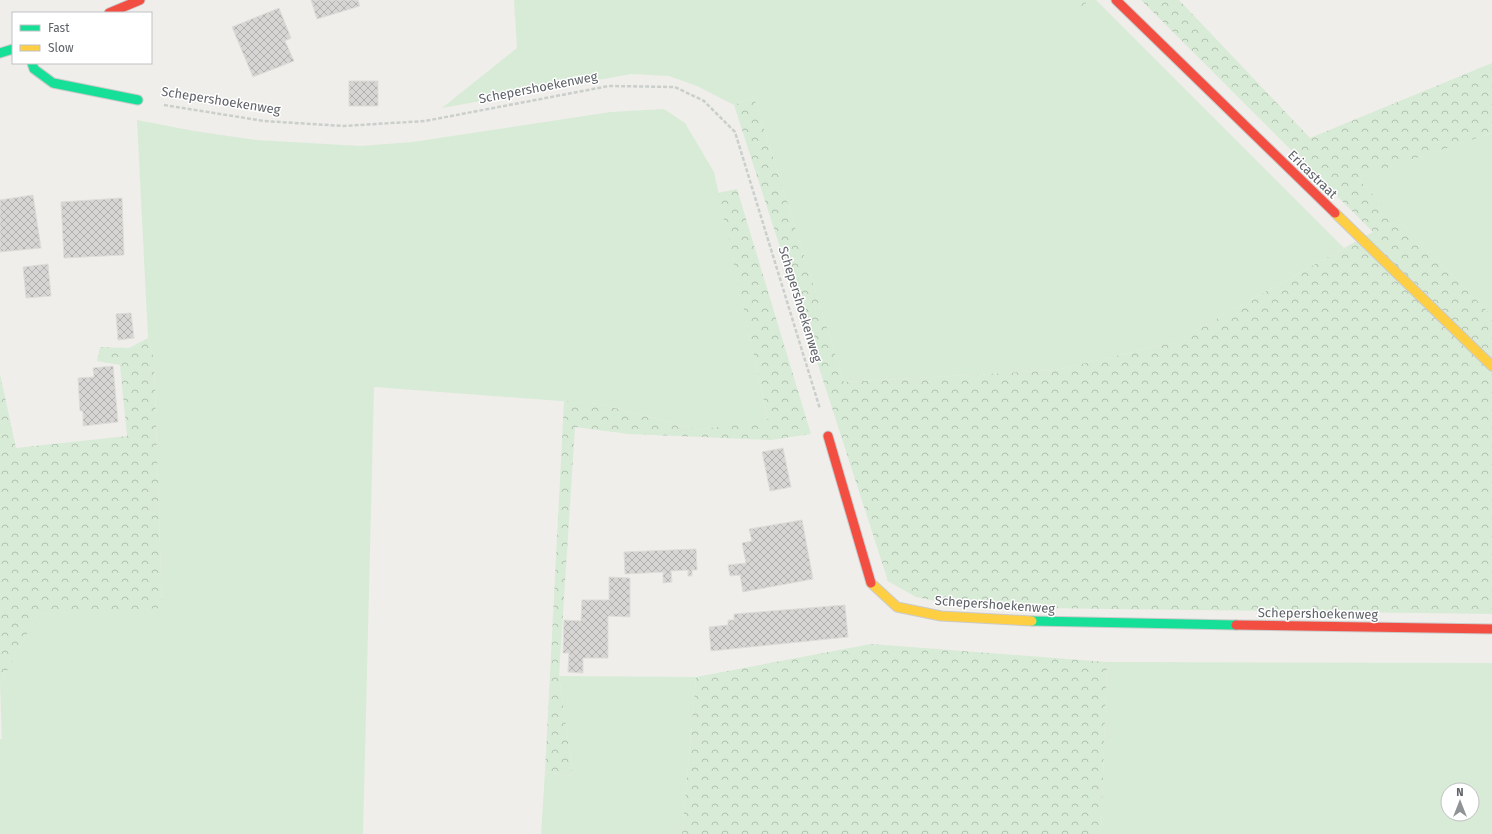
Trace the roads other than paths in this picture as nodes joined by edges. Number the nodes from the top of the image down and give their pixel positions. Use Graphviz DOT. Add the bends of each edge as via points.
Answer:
graph roads {
  1 [pos="140,0"];
  2 [pos="1116,0"];
  3 [pos="111,12"];
  4 [pos="12,48"];
  5 [pos="0,53"];
  6 [pos="32,64"];
  7 [pos="138,100"];
  8 [pos="1492,366"];
  9 [pos="828,436"];
  10 [pos="1492,629"];
  1 -- 3 [label="street"];
  2 -- 8 [label="street, Ericastraat"];
  4 -- 5 [label="street"];
  6 -- 7 [label="street" via="34,69 53,83"];
  9 -- 10 [label="street, Schepershoekenweg" via="871,583 897,606 941,616 1061,622"];
}
